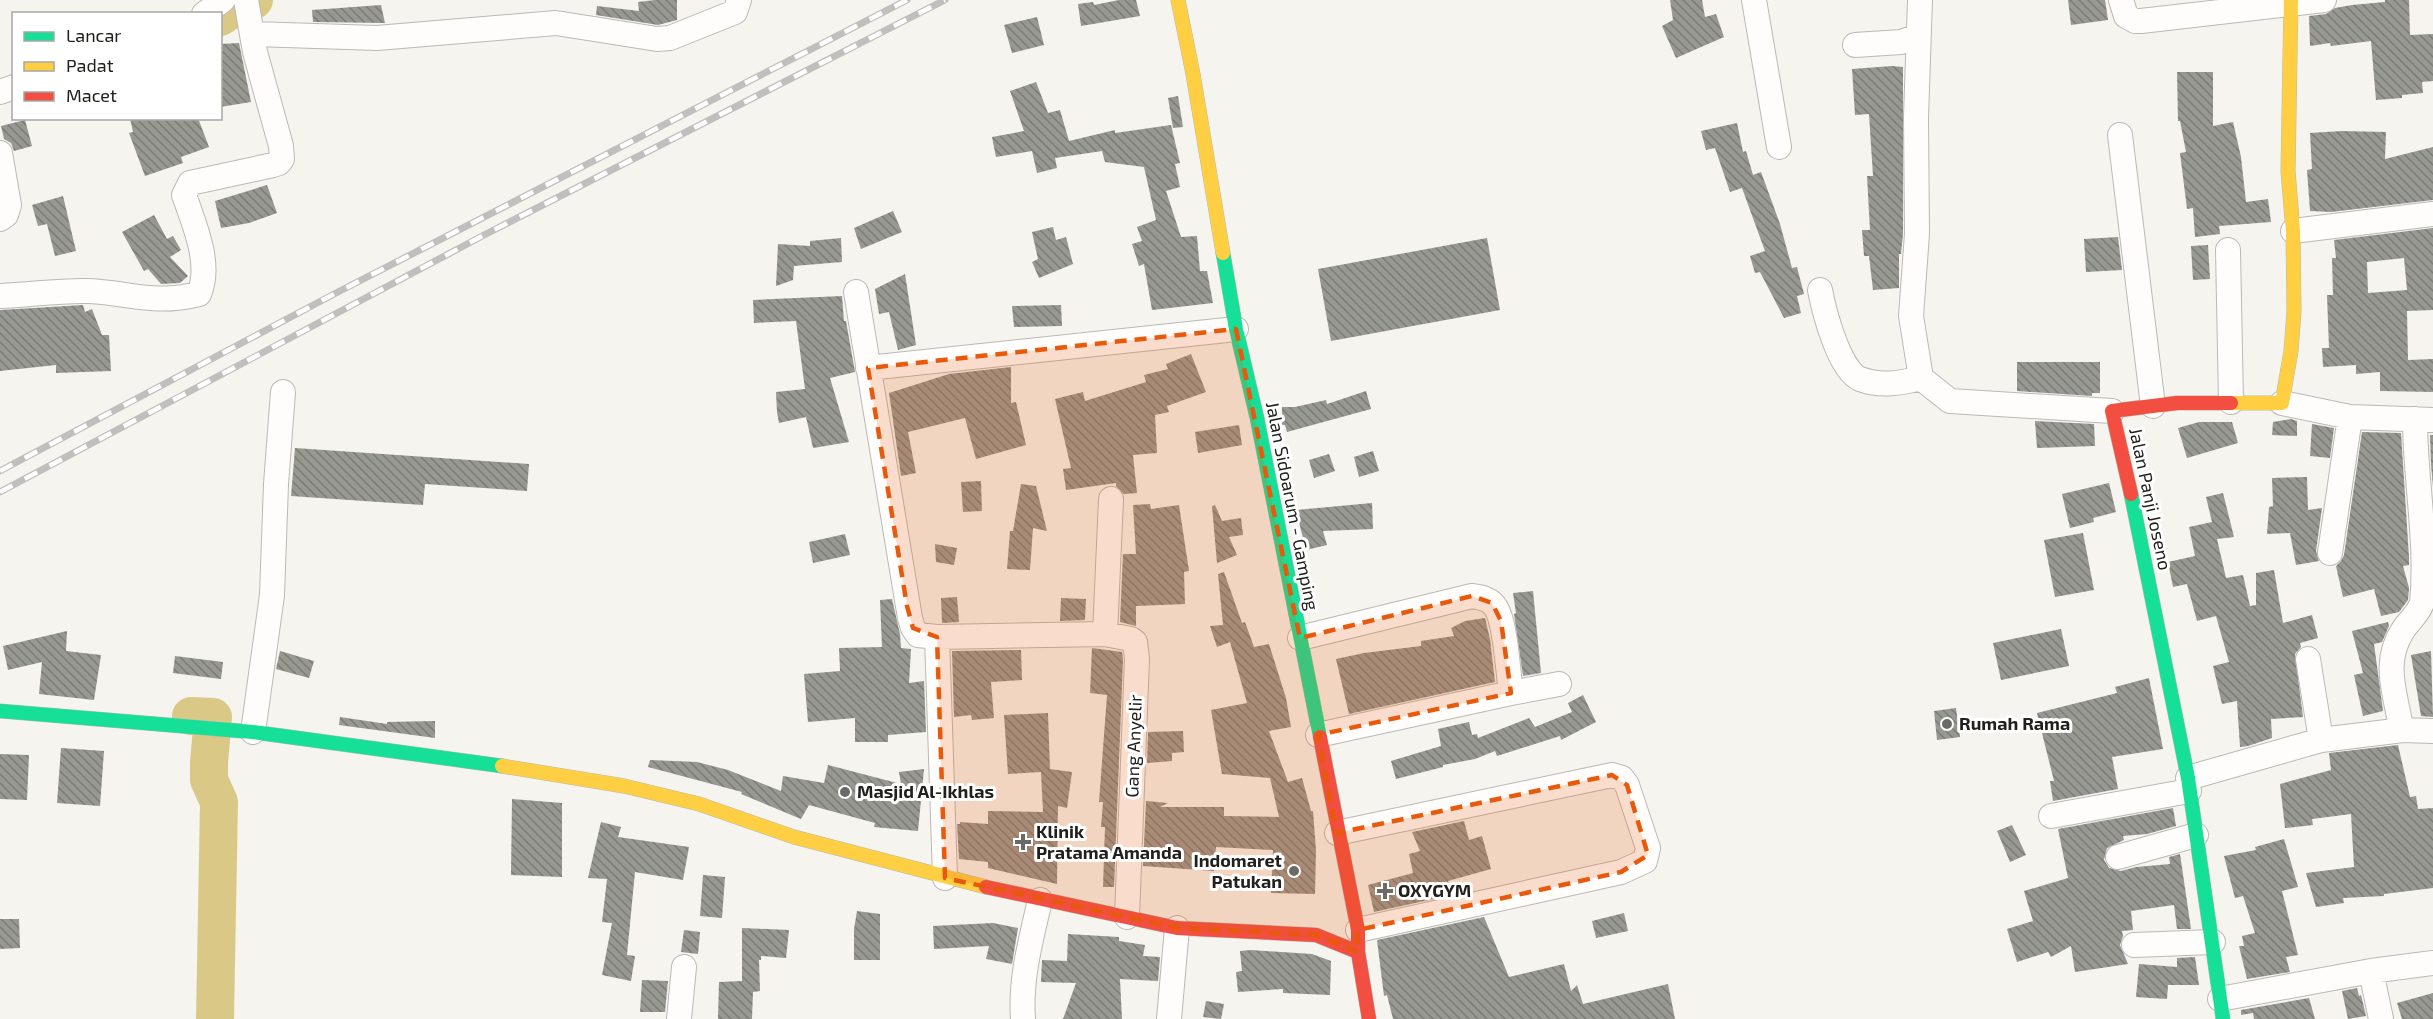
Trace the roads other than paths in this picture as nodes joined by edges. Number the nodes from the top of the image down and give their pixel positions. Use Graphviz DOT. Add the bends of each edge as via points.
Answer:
graph roads {
  1 [pos="223,0"];
  2 [pos="739,0"];
  3 [pos="1178,0"];
  4 [pos="1754,0"];
  5 [pos="1920,0"];
  6 [pos="2121,0"];
  7 [pos="2324,0"];
  8 [pos="2291,3"];
  9 [pos="207,12"];
  10 [pos="249,17"];
  11 [pos="1918,36"];
  12 [pos="1855,45"];
  13 [pos="2120,135"];
  14 [pos="1779,147"];
  15 [pos="0,153"];
  16 [pos="2433,214"];
  17 [pos="0,219"];
  18 [pos="2293,231"];
  19 [pos="2228,250"];
  20 [pos="1820,290"];
  21 [pos="856,292"];
  22 [pos="0,296"];
  23 [pos="1236,329"];
  24 [pos="868,368"];
  25 [pos="1921,378"];
  26 [pos="283,392"];
  27 [pos="2231,402"];
  28 [pos="2282,403"];
  29 [pos="2153,406"];
  30 [pos="2112,411"];
  31 [pos="2350,417"];
  32 [pos="2424,420"];
  33 [pos="1111,500"];
  34 [pos="2330,553"];
  35 [pos="1105,634"];
  36 [pos="937,637"];
  37 [pos="1300,638"];
  38 [pos="2307,659"];
  39 [pos="1559,684"];
  40 [pos="1511,693"];
  41 [pos="0,711"];
  42 [pos="2403,730"];
  43 [pos="2433,731"];
  44 [pos="253,732"];
  45 [pos="1318,735"];
  46 [pos="2321,740"];
  47 [pos="2188,785"];
  48 [pos="2051,816"];
  49 [pos="1337,833"];
  50 [pos="2196,835"];
  51 [pos="2118,856"];
  52 [pos="945,878"];
  53 [pos="1040,900"];
  54 [pos="1128,917"];
  55 [pos="1177,928"];
  56 [pos="1349,928"];
  57 [pos="1316,935"];
  58 [pos="2213,942"];
  59 [pos="2134,945"];
  60 [pos="2433,963"];
  61 [pos="684,967"];
  62 [pos="2371,970"];
  63 [pos="2222,1009"];
  64 [pos="679,1019"];
  65 [pos="1023,1019"];
  66 [pos="1169,1019"];
  67 [pos="1369,1019"];
  68 [pos="2381,1019"];
  1 -- 9 [label="street"];
  2 -- 10 [label="street" via="735,12 670,38 657,39 556,23 376,38"];
  3 -- 23 [label="main road, Jalan Sidoarum - Gamping"];
  4 -- 14 [label="street"];
  5 -- 11 [label="street"];
  6 -- 8 [label="street" via="2126,16 2135,21"];
  7 -- 8 [label="street"];
  8 -- 18 [label="main road" via="2288,171"];
  10 -- 22 [label="street" via="282,159 279,163 190,183 184,195 204,265 200,294 146,300 89,291"];
  11 -- 12 [label="street" via="1900,42"];
  11 -- 25 [label="street" via="1917,234 1911,316"];
  13 -- 29 [label="street"];
  15 -- 17 [label="street" via="9,210"];
  16 -- 18 [label="street"];
  18 -- 28 [label="main road" via="2294,310"];
  19 -- 27 [label="street"];
  20 -- 25 [label="street" via="1835,342 1858,378 1891,384"];
  21 -- 24 [label="street"];
  23 -- 24 [label="street"];
  23 -- 37 [label="main road, Jalan Sidoarum - Gamping"];
  24 -- 36 [label="street" via="910,618 918,634"];
  25 -- 30 [label="street" via="1950,401"];
  26 -- 44 [label="street" via="272,595"];
  27 -- 28 [label="main road, Jalan Panji Joseno"];
  27 -- 29 [label="main road, Jalan Panji Joseno"];
  28 -- 31 [label="street"];
  29 -- 30 [label="main road, Jalan Panji Joseno"];
  30 -- 47 [label="main road, Jalan Panji Joseno"];
  31 -- 32 [label="street"];
  31 -- 34 [label="street"];
  32 -- 42 [label="street" via="2416,465 2422,603 2402,631 2390,658"];
  33 -- 35 [label="street"];
  35 -- 36 [label="street"];
  35 -- 54 [label="street, Gang Anyelir" via="1131,639 1137,646"];
  36 -- 52 [label="street"];
  37 -- 40 [label="street" via="1472,596 1483,598 1497,609 1501,621"];
  37 -- 45 [label="main road, Jalan Sidoarum - Gamping"];
  38 -- 46 [label="street"];
  39 -- 40 [label="street"];
  40 -- 45 [label="street"];
  41 -- 44 [label="main road"];
  42 -- 43 [label="street"];
  42 -- 46 [label="street"];
  44 -- 52 [label="main road" via="624,786 699,804 794,837"];
  45 -- 49 [label="main road, Jalan Sidoarum - Gamping"];
  46 -- 47 [label="street"];
  47 -- 48 [label="street"];
  47 -- 50 [label="main road, Jalan Panji Joseno"];
  49 -- 56 [label="main road, Jalan Sidoarum - Gamping"];
  49 -- 56 [label="street" via="1612,775 1628,785 1648,848 1645,861 1621,872"];
  50 -- 51 [label="street"];
  50 -- 58 [label="main road, Jalan Panji Joseno"];
  52 -- 53 [label="main road"];
  53 -- 54 [label="main road"];
  53 -- 65 [label="street" via="1026,962 1021,998"];
  54 -- 55 [label="main road"];
  55 -- 57 [label="main road"];
  55 -- 66 [label="street"];
  56 -- 57 [label="main road"];
  56 -- 57 [label="main road"];
  56 -- 67 [label="main road, Jalan Sidoarum - Gamping"];
  58 -- 59 [label="street"];
  58 -- 63 [label="main road, Jalan Panji Joseno"];
  60 -- 62 [label="street"];
  61 -- 64 [label="street"];
  62 -- 63 [label="street"];
  62 -- 68 [label="street"];
}
